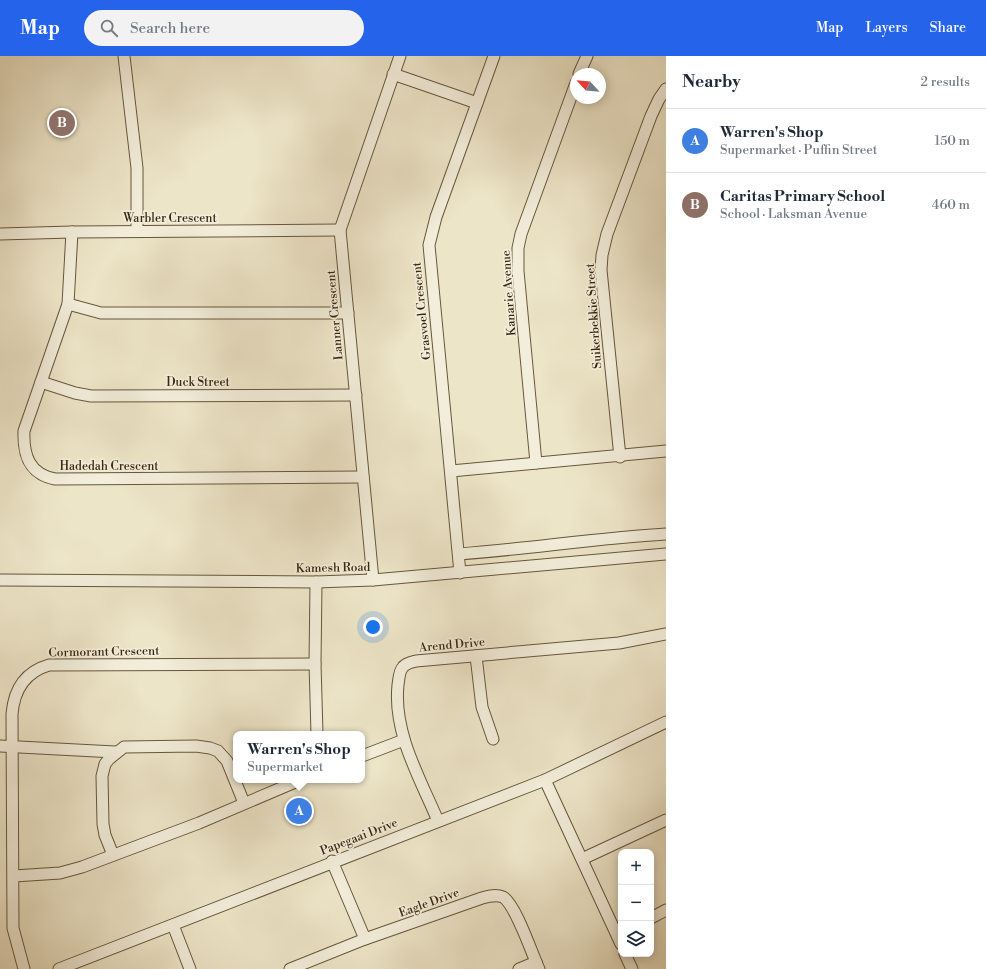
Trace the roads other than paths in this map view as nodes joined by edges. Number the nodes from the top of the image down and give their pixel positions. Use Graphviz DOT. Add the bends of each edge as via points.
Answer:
graph roads {
  1 [pos="124,56"];
  2 [pos="400,56"];
  3 [pos="494,56"];
  4 [pos="587,56"];
  5 [pos="582,68"];
  6 [pos="394,74"];
  7 [pos="666,89"];
  8 [pos="570,99"];
  9 [pos="477,103"];
  10 [pos="340,230"];
  11 [pos="137,231"];
  12 [pos="72,232"];
  13 [pos="0,234"];
  14 [pos="68,304"];
  15 [pos="348,313"];
  16 [pos="41,382"];
  17 [pos="356,395"];
  18 [pos="666,451"];
  19 [pos="620,457"];
  20 [pos="536,463"];
  21 [pos="451,471"];
  22 [pos="363,477"];
  23 [pos="666,534"];
  24 [pos="459,554"];
  25 [pos="666,554"];
  26 [pos="460,573"];
  27 [pos="0,580"];
  28 [pos="373,580"];
  29 [pos="316,582"];
  30 [pos="666,634"];
  31 [pos="476,656"];
  32 [pos="315,664"];
  33 [pos="666,722"];
  34 [pos="317,731"];
  35 [pos="493,739"];
  36 [pos="404,740"];
  37 [pos="0,746"];
  38 [pos="12,746"];
  39 [pos="115,752"];
  40 [pos="365,755"];
  41 [pos="233,775"];
  42 [pos="545,780"];
  43 [pos="236,783"];
  44 [pos="293,783"];
  45 [pos="244,803"];
  46 [pos="666,820"];
  47 [pos="438,821"];
  48 [pos="113,855"];
  49 [pos="582,860"];
  50 [pos="332,861"];
  51 [pos="14,876"];
  52 [pos="666,910"];
  53 [pos="654,916"];
  54 [pos="173,925"];
  55 [pos="618,933"];
  56 [pos="365,939"];
  57 [pos="626,957"];
  58 [pos="82,965"];
  59 [pos="537,966"];
  60 [pos="24,969"];
  61 [pos="59,969"];
  62 [pos="190,969"];
  63 [pos="290,969"];
  64 [pos="519,969"];
  65 [pos="632,969"];
  1 -- 11 [label="street" via="137,168"];
  2 -- 6 [label="street, Lanner Crescent"];
  3 -- 9 [label="street, Grasvoel Crescent"];
  4 -- 5 [label="street"];
  6 -- 9 [label="street"];
  6 -- 10 [label="street, Lanner Crescent"];
  7 -- 19 [label="street, Suikerbekkie Street" via="650,116 602,254 602,289"];
  8 -- 20 [label="street, Kanarie Avenue" via="518,248"];
  9 -- 21 [label="street, Grasvoel Crescent" via="436,217 429,246"];
  10 -- 11 [label="street, Warbler Crescent"];
  10 -- 15 [label="street, Lanner Crescent"];
  11 -- 12 [label="street, Warbler Crescent"];
  12 -- 13 [label="street, Warbler Crescent"];
  12 -- 14 [label="street, Hadedah Crescent"];
  14 -- 15 [label="street" via="101,313"];
  14 -- 16 [label="street, Hadedah Crescent"];
  15 -- 17 [label="street, Lanner Crescent"];
  16 -- 17 [label="street, Duck Street" via="91,396"];
  16 -- 22 [label="street, Hadedah Crescent" via="26,424 24,438 25,450 32,467 47,478"];
  17 -- 22 [label="street, Lanner Crescent"];
  18 -- 19 [label="street"];
  19 -- 20 [label="street"];
  20 -- 21 [label="street"];
  21 -- 24 [label="street, Grasvoel Crescent"];
  22 -- 28 [label="street, Lanner Crescent"];
  23 -- 24 [label="street" via="611,537"];
  24 -- 26 [label="street, Grasvoel Crescent"];
  25 -- 26 [label="street, Kamesh Road"];
  26 -- 28 [label="street, Kamesh Road"];
  27 -- 29 [label="street, Kamesh Road"];
  28 -- 29 [label="street, Kamesh Road"];
  29 -- 32 [label="street"];
  30 -- 31 [label="street, Arend Drive" via="619,642"];
  31 -- 35 [label="street" via="482,707"];
  31 -- 36 [label="street, Arend Drive" via="416,660 403,667 398,682 397,706"];
  32 -- 34 [label="street"];
  32 -- 38 [label="street, Cormorant Crescent" via="49,665 32,674 16,692 13,702"];
  33 -- 42 [label="street, Papegaai Drive"];
  36 -- 40 [label="street"];
  36 -- 47 [label="street, Arend Drive"];
  37 -- 38 [label="street"];
  38 -- 39 [label="street"];
  38 -- 51 [label="street, Cormorant Crescent"];
  39 -- 41 [label="street" via="124,747 210,748 223,755"];
  39 -- 48 [label="street" via="105,764 102,776 103,824"];
  42 -- 47 [label="street, Papegaai Drive"];
  42 -- 49 [label="street"];
  43 -- 45 [label="street"];
  44 -- 45 [label="street"];
  45 -- 48 [label="street"];
  46 -- 49 [label="street"];
  47 -- 50 [label="street, Papegaai Drive"];
  48 -- 51 [label="street" via="70,871"];
  49 -- 55 [label="street"];
  50 -- 54 [label="street, Papegaai Drive"];
  50 -- 56 [label="street"];
  51 -- 60 [label="street, Cormorant Crescent" via="13,928"];
  52 -- 53 [label="street"];
  54 -- 58 [label="street, Papegaai Drive"];
  54 -- 62 [label="street"];
  56 -- 59 [label="street, Eagle Drive" via="496,895 504,898 514,910"];
  56 -- 63 [label="street, Eagle Drive"];
  57 -- 65 [label="street"];
  58 -- 61 [label="street, Papegaai Drive"];
  59 -- 64 [label="street"];
}
